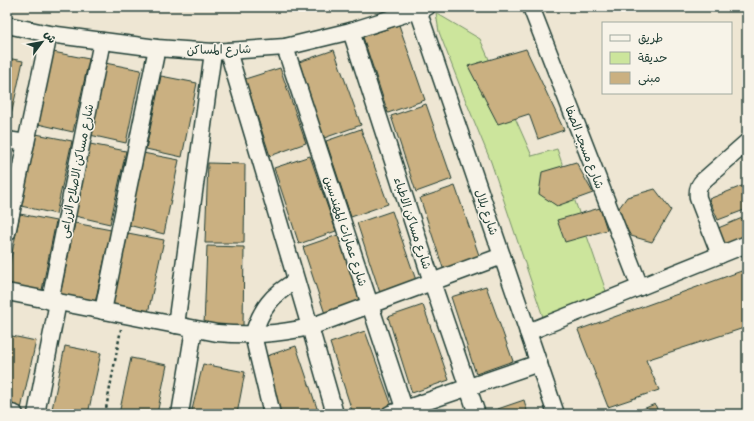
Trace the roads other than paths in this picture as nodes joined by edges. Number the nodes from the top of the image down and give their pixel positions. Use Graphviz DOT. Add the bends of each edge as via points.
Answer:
graph roads {
  1 [pos="530,7"];
  2 [pos="422,9"];
  3 [pos="7,25"];
  4 [pos="351,31"];
  5 [pos="49,34"];
  6 [pos="102,41"];
  7 [pos="285,47"];
  8 [pos="157,48"];
  9 [pos="228,51"];
  10 [pos="212,52"];
  11 [pos="7,140"];
  12 [pos="747,142"];
  13 [pos="26,143"];
  14 [pos="7,233"];
  15 [pos="747,244"];
  16 [pos="720,255"];
  17 [pos="502,256"];
  18 [pos="296,281"];
  19 [pos="432,282"];
  20 [pos="640,287"];
  21 [pos="7,292"];
  22 [pos="54,302"];
  23 [pos="370,305"];
  24 [pos="103,311"];
  25 [pos="176,325"];
  26 [pos="310,327"];
  27 [pos="194,329"];
  28 [pos="528,332"];
  29 [pos="253,335"];
  30 [pos="539,363"];
  31 [pos="468,387"];
  32 [pos="7,412"];
  33 [pos="400,412"];
  34 [pos="15,414"];
  35 [pos="36,414"];
  36 [pos="180,414"];
  37 [pos="272,414"];
  38 [pos="335,414"];
  39 [pos="477,414"];
  40 [pos="556,414"];
  1 -- 20 [label="street, شارع مسجد الصفا"];
  2 -- 4 [label="street, شارع المساكن"];
  2 -- 17 [label="street, شارع بلال"];
  3 -- 5 [label="street, شارع المساكن"];
  4 -- 7 [label="street, شارع المساكن"];
  4 -- 19 [label="street, شارع مساكن الاطباء"];
  5 -- 6 [label="street, شارع المساكن"];
  5 -- 13 [label="street"];
  6 -- 8 [label="street, شارع المساكن"];
  6 -- 22 [label="street, شارع مساكن الاصلاح الزراعى"];
  7 -- 9 [label="street, شارع المساكن"];
  7 -- 23 [label="street, شارع عمارات المهندسين"];
  8 -- 10 [label="street, شارع المساكن"];
  8 -- 24 [label="street"];
  9 -- 10 [label="street, شارع المساكن"];
  9 -- 18 [label="street"];
  10 -- 25 [label="street"];
  11 -- 13 [label="street"];
  12 -- 16 [label="street" via="700,183 698,188 698,198"];
  13 -- 14 [label="street"];
  15 -- 16 [label="street"];
  16 -- 20 [label="street"];
  17 -- 19 [label="street"];
  17 -- 28 [label="street, شارع بلال"];
  18 -- 26 [label="street"];
  18 -- 29 [label="street" via="276,294 268,303"];
  19 -- 23 [label="street"];
  19 -- 31 [label="street, شارع مساكن الاطباء"];
  20 -- 28 [label="street"];
  21 -- 22 [label="street"];
  22 -- 24 [label="street"];
  22 -- 35 [label="street, شارع مساكن الاصلاح الزراعى"];
  23 -- 26 [label="street"];
  23 -- 33 [label="street, شارع عمارات المهندسين"];
  24 -- 25 [label="street"];
  25 -- 27 [label="street"];
  26 -- 29 [label="street"];
  26 -- 38 [label="street"];
  27 -- 29 [label="street"];
  27 -- 36 [label="street"];
  28 -- 30 [label="street, شارع بلال"];
  29 -- 37 [label="street"];
  30 -- 31 [label="street"];
  30 -- 40 [label="street, شارع بلال"];
  31 -- 33 [label="street"];
  31 -- 39 [label="street, شارع مساكن الاطباء"];
  32 -- 34 [label="street"];
}
